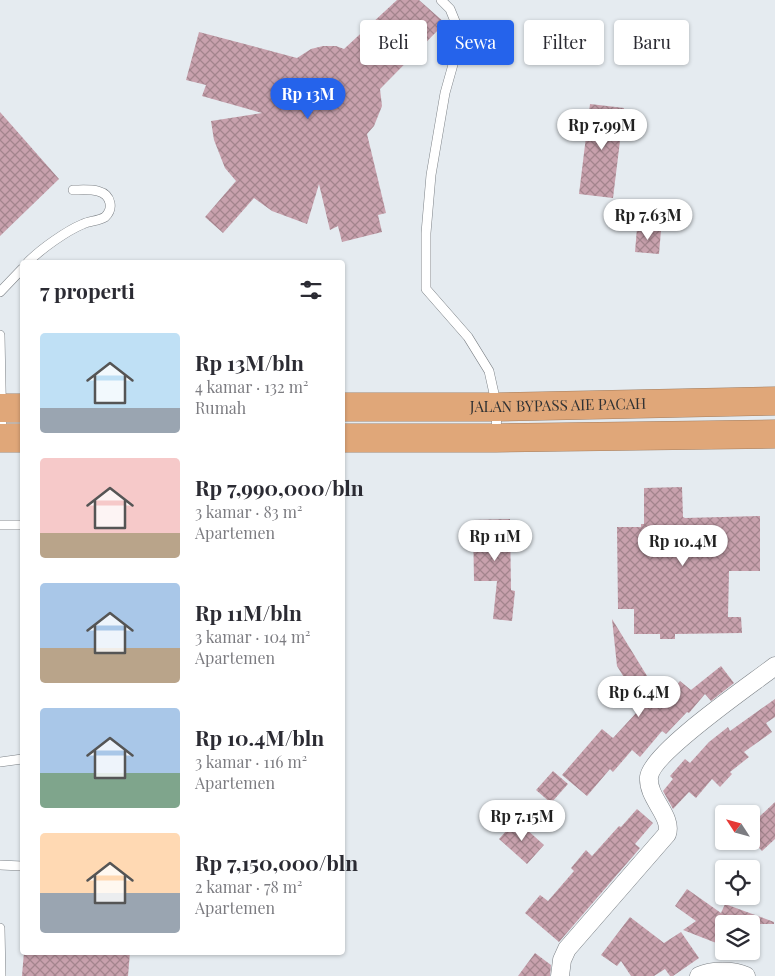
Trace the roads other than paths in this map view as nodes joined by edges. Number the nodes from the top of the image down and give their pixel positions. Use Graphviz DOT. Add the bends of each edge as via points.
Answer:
graph roads {
  1 [pos="441,0"];
  2 [pos="73,190"];
  3 [pos="30,260"];
  4 [pos="20,271"];
  5 [pos="0,292"];
  6 [pos="0,335"];
  7 [pos="775,401"];
  8 [pos="345,407"];
  9 [pos="497,407"];
  10 [pos="8,408"];
  11 [pos="775,434"];
  12 [pos="8,438"];
  13 [pos="345,438"];
  14 [pos="496,438"];
  15 [pos="0,525"];
  16 [pos="20,525"];
  17 [pos="775,666"];
  18 [pos="20,759"];
  19 [pos="0,762"];
  20 [pos="0,865"];
  21 [pos="20,866"];
  22 [pos="0,928"];
  23 [pos="1,976"];
  24 [pos="560,976"];
  25 [pos="699,976"];
  26 [pos="746,976"];
  1 -- 9 [label="lane" via="450,9 460,36 445,92 431,175 426,289 468,337 489,370"];
  2 -- 3 [label="lane" via="103,192 110,202 106,216 82,224"];
  4 -- 5 [label="lane"];
  6 -- 10 [label="lane"];
  7 -- 9 [label="highway, JALAN BYPASS AIE PACAH"];
  8 -- 9 [label="highway, JALAN BYPASS AIE PACAH"];
  9 -- 14 [label="lane"];
  10 -- 12 [label="lane"];
  11 -- 14 [label="highway"];
  13 -- 14 [label="highway"];
  15 -- 16 [label="lane"];
  17 -- 24 [label="street" via="700,722 651,770 649,784 669,826 667,834 567,949"];
  18 -- 19 [label="lane"];
  20 -- 21 [label="lane"];
  22 -- 23 [label="lane"];
  25 -- 26 [label="street" via="718,972"];
}
